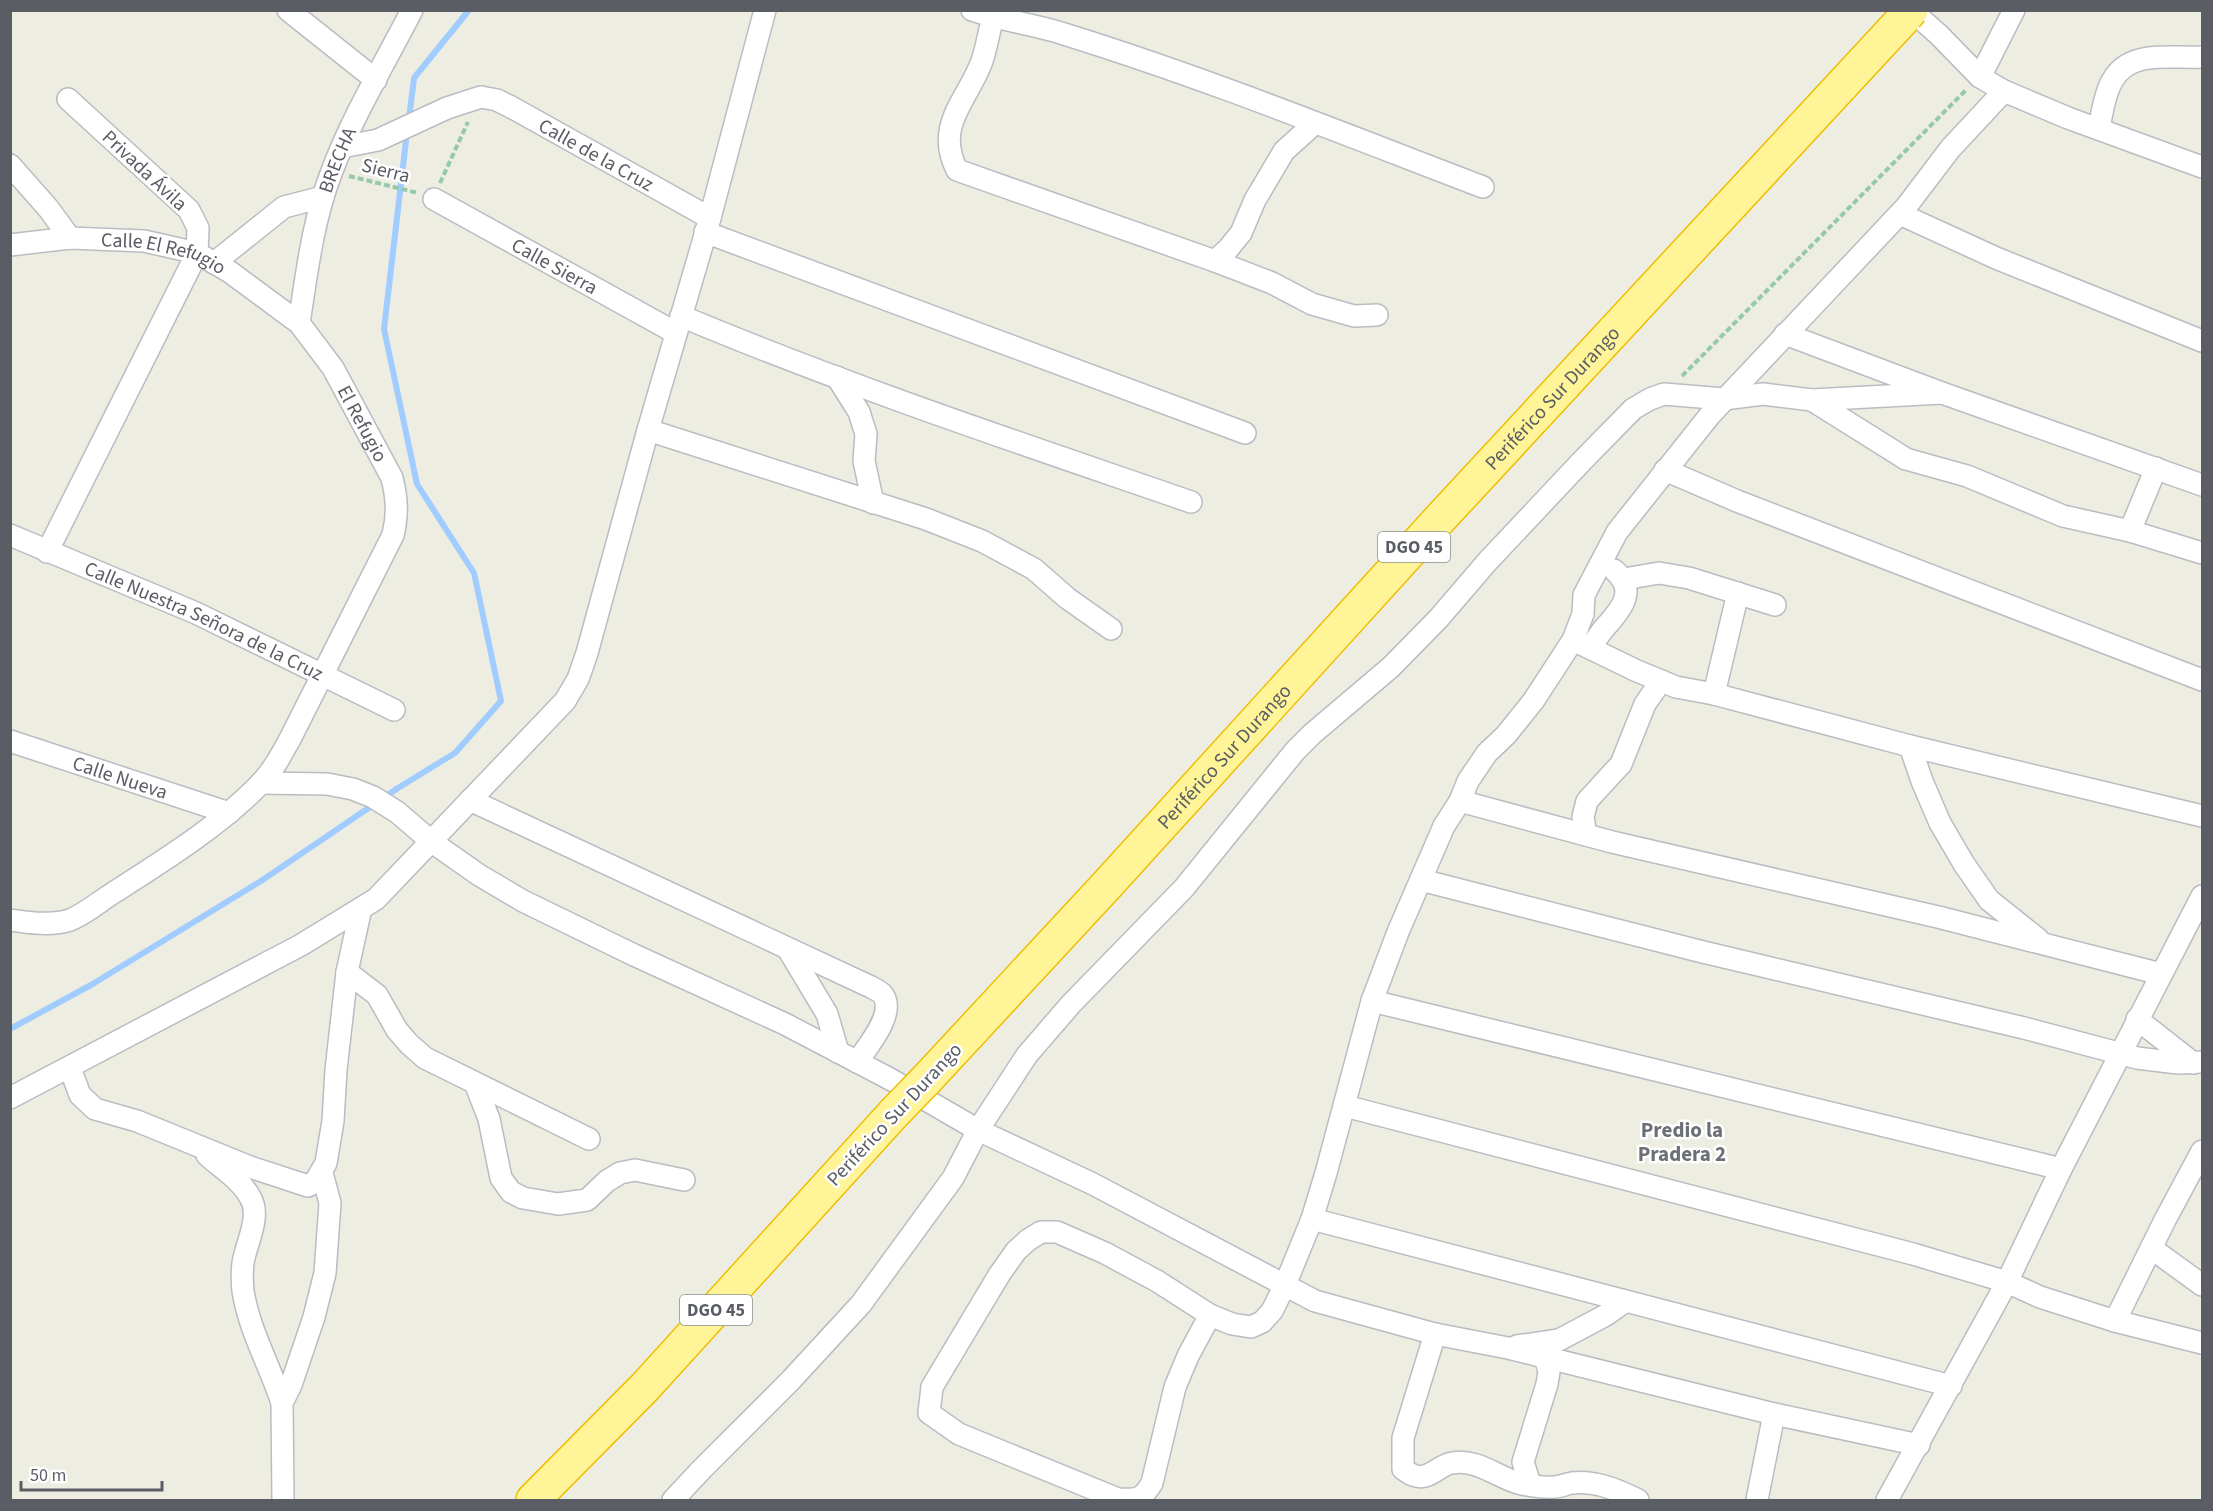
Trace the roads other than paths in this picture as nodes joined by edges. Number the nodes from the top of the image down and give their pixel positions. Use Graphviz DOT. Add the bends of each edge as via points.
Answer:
graph roads {
  1 [pos="288,10"];
  2 [pos="412,10"];
  3 [pos="765,10"];
  4 [pos="972,10"];
  5 [pos="2014,10"];
  6 [pos="1910,12"];
  7 [pos="994,14"];
  8 [pos="2202,57"];
  9 [pos="1980,77"];
  10 [pos="376,80"];
  11 [pos="2004,91"];
  12 [pos="68,99"];
  13 [pos="1315,123"];
  14 [pos="2099,129"];
  15 [pos="342,147"];
  16 [pos="10,165"];
  17 [pos="2202,167"];
  18 [pos="1483,188"];
  19 [pos="323,197"];
  20 [pos="434,199"];
  21 [pos="1900,214"];
  22 [pos="707,225"];
  23 [pos="70,238"];
  24 [pos="10,244"];
  25 [pos="205,258"];
  26 [pos="1215,261"];
  27 [pos="1377,315"];
  28 [pos="299,323"];
  29 [pos="679,325"];
  30 [pos="1785,334"];
  31 [pos="2202,340"];
  32 [pos="837,377"];
  33 [pos="1942,393"];
  34 [pos="1724,399"];
  35 [pos="1812,400"];
  36 [pos="648,430"];
  37 [pos="1245,433"];
  38 [pos="2156,468"];
  39 [pos="1665,470"];
  40 [pos="2202,485"];
  41 [pos="1191,502"];
  42 [pos="873,503"];
  43 [pos="2130,531"];
  44 [pos="10,535"];
  45 [pos="46,552"];
  46 [pos="2202,553"];
  47 [pos="1600,563"];
  48 [pos="1624,579"];
  49 [pos="1738,593"];
  50 [pos="1775,605"];
  51 [pos="1111,629"];
  52 [pos="1582,644"];
  53 [pos="324,674"];
  54 [pos="2202,680"];
  55 [pos="1662,681"];
  56 [pos="1714,694"];
  57 [pos="394,710"];
  58 [pos="10,741"];
  59 [pos="1910,746"];
  60 [pos="261,783"];
  61 [pos="470,800"];
  62 [pos="1460,801"];
  63 [pos="229,813"];
  64 [pos="2202,816"];
  65 [pos="1586,835"];
  66 [pos="432,842"];
  67 [pos="1421,880"];
  68 [pos="2202,896"];
  69 [pos="361,908"];
  70 [pos="10,920"];
  71 [pos="2048,945"];
  72 [pos="788,949"];
  73 [pos="347,972"];
  74 [pos="2161,974"];
  75 [pos="1372,1001"];
  76 [pos="2137,1018"];
  77 [pos="838,1052"];
  78 [pos="2120,1052"];
  79 [pos="857,1062"];
  80 [pos="2198,1062"];
  81 [pos="70,1068"];
  82 [pos="475,1083"];
  83 [pos="10,1098"];
  84 [pos="1345,1106"];
  85 [pos="978,1130"];
  86 [pos="589,1139"];
  87 [pos="191,1141"];
  88 [pos="2202,1151"];
  89 [pos="2061,1168"];
  90 [pos="322,1173"];
  91 [pos="684,1180"];
  92 [pos="1312,1219"];
  93 [pos="2151,1248"];
  94 [pos="2007,1282"];
  95 [pos="1286,1285"];
  96 [pos="2202,1285"];
  97 [pos="1626,1300"];
  98 [pos="1210,1314"];
  99 [pos="2115,1322"];
  100 [pos="1435,1334"];
  101 [pos="2197,1337"];
  102 [pos="1508,1348"];
  103 [pos="1545,1357"];
  104 [pos="1951,1386"];
  105 [pos="282,1403"];
  106 [pos="1774,1414"];
  107 [pos="1919,1444"];
  108 [pos="1530,1485"];
  109 [pos="282,1500"];
  110 [pos="533,1500"];
  111 [pos="673,1500"];
  112 [pos="1638,1500"];
  113 [pos="1757,1500"];
  114 [pos="1887,1500"];
  1 -- 10 [label="street"];
  2 -- 10 [label="street, BRECHA"];
  3 -- 22 [label="street"];
  4 -- 7 [label="street"];
  5 -- 9 [label="street"];
  6 -- 9 [label="street"];
  6 -- 110 [label="highway, Periférico Sur Durango / DGO 45, bridge" via="1376,588 645,1387"];
  7 -- 13 [label="street" via="1062,33"];
  7 -- 26 [label="street" via="982,62 955,115 949,138 950,155 957,170"];
  8 -- 14 [label="street" via="2136,59 2120,70 2107,91"];
  9 -- 11 [label="street"];
  10 -- 15 [label="street, BRECHA"];
  11 -- 14 [label="street"];
  11 -- 21 [label="street" via="1950,149"];
  12 -- 25 [label="street, Privada Ávila" via="189,210"];
  13 -- 18 [label="street"];
  13 -- 26 [label="street" via="1284,151 1241,233"];
  14 -- 17 [label="street"];
  15 -- 19 [label="street, BRECHA"];
  15 -- 22 [label="street, Calle de la Cruz" via="378,140 481,97 497,100"];
  16 -- 23 [label="street"];
  19 -- 25 [label="street" via="284,207"];
  19 -- 28 [label="street, BRECHA"];
  20 -- 29 [label="street, Calle Sierra"];
  21 -- 30 [label="street"];
  21 -- 31 [label="street" via="1996,258"];
  22 -- 29 [label="street"];
  22 -- 37 [label="street, Calle de la Cruz"];
  23 -- 24 [label="street, Calle El Refugio"];
  23 -- 25 [label="street, Calle El Refugio" via="144,241"];
  25 -- 28 [label="street, Calle El Refugio" via="231,272"];
  25 -- 45 [label="street"];
  26 -- 27 [label="street" via="1312,304 1354,316"];
  28 -- 53 [label="street, El Refugio" via="333,368 392,478 397,497 393,535"];
  29 -- 32 [label="street, Calle Sierra" via="745,343"];
  29 -- 36 [label="street"];
  30 -- 33 [label="street"];
  30 -- 34 [label="street"];
  32 -- 41 [label="street, Calle Sierra"];
  32 -- 42 [label="street" via="859,412 866,434 864,461"];
  33 -- 35 [label="street"];
  33 -- 38 [label="street"];
  34 -- 35 [label="street" via="1763,394"];
  34 -- 39 [label="street"];
  34 -- 85 [label="street" via="1664,394 1634,409 1391,667 1295,751 1184,888 1027,1055"];
  35 -- 43 [label="street" via="1906,459 1967,476 2063,516"];
  36 -- 42 [label="street"];
  36 -- 61 [label="street" via="578,679 559,708"];
  38 -- 40 [label="street"];
  38 -- 43 [label="street"];
  39 -- 47 [label="street" via="1617,532"];
  39 -- 54 [label="street"];
  42 -- 51 [label="street" via="954,530 1015,557"];
  43 -- 46 [label="street"];
  44 -- 45 [label="street, Calle Nuestra Señora de la Cruz"];
  45 -- 53 [label="street, Calle Nuestra Señora de la Cruz" via="196,613"];
  47 -- 48 [label="street"];
  47 -- 52 [label="street" via="1584,595"];
  48 -- 49 [label="street" via="1659,573"];
  48 -- 52 [label="street" via="1625,602 1617,615"];
  49 -- 50 [label="street"];
  49 -- 56 [label="street"];
  52 -- 55 [label="street"];
  52 -- 62 [label="street" via="1487,753"];
  53 -- 57 [label="street, Calle Nuestra Señora de la Cruz"];
  53 -- 60 [label="street, El Refugio" via="276,764"];
  55 -- 56 [label="street"];
  55 -- 65 [label="street" via="1645,704 1621,764 1587,801 1583,817"];
  56 -- 59 [label="street"];
  58 -- 63 [label="street, Calle Nueva"];
  59 -- 64 [label="street"];
  59 -- 71 [label="street" via="1940,823 1964,864 1989,900"];
  60 -- 63 [label="street, El Refugio"];
  60 -- 66 [label="street" via="327,784 353,789 397,812"];
  61 -- 66 [label="street"];
  61 -- 72 [label="street"];
  62 -- 65 [label="street"];
  62 -- 67 [label="street" via="1444,826"];
  63 -- 70 [label="street, El Refugio" via="69,920"];
  65 -- 71 [label="street"];
  66 -- 69 [label="street"];
  66 -- 77 [label="street" via="523,901"];
  67 -- 75 [label="street"];
  67 -- 78 [label="street"];
  68 -- 74 [label="street"];
  69 -- 73 [label="street"];
  69 -- 81 [label="street" via="301,945"];
  71 -- 74 [label="street"];
  72 -- 77 [label="street" via="827,1014"];
  72 -- 79 [label="street" via="883,994 886,1004 881,1026"];
  73 -- 82 [label="street" via="377,995 397,1030 425,1058"];
  73 -- 90 [label="street" via="333,1121"];
  74 -- 76 [label="street"];
  75 -- 84 [label="street"];
  75 -- 89 [label="street"];
  76 -- 78 [label="street"];
  76 -- 80 [label="street"];
  77 -- 79 [label="street"];
  78 -- 80 [label="street" via="2159,1061"];
  78 -- 89 [label="street"];
  79 -- 85 [label="street"];
  81 -- 83 [label="street"];
  81 -- 87 [label="street" via="80,1095 95,1109"];
  82 -- 86 [label="street"];
  82 -- 91 [label="street" via="489,1119 501,1178 511,1192 523,1198 558,1204 587,1200 607,1181 635,1170"];
  84 -- 92 [label="street"];
  84 -- 94 [label="street" via="1746,1209"];
  85 -- 95 [label="street" via="1093,1184"];
  85 -- 111 [label="street" via="953,1178 861,1304"];
  87 -- 90 [label="street" via="250,1167 308,1186"];
  87 -- 105 [label="street" via="243,1187 255,1207 243,1265 243,1290"];
  88 -- 93 [label="street"];
  89 -- 94 [label="street"];
  90 -- 105 [label="street" via="330,1203 325,1273 314,1317"];
  92 -- 95 [label="street"];
  92 -- 97 [label="street"];
  93 -- 96 [label="street"];
  93 -- 99 [label="street"];
  94 -- 99 [label="street"];
  94 -- 104 [label="street"];
  95 -- 98 [label="street" via="1272,1311 1251,1327"];
  95 -- 100 [label="street" via="1315,1301"];
  97 -- 102 [label="street" via="1559,1340"];
  97 -- 104 [label="street"];
  98 -- 98 [label="street" via="1175,1387 1152,1483 1145,1495 1134,1500 1118,1499 959,1434 929,1413 932,1387 999,1275 1016,1251 1041,1232 1057,1233 1105,1253"];
  99 -- 101 [label="street"];
  100 -- 102 [label="street"];
  100 -- 108 [label="street" via="1403,1438 1402,1469 1419,1476 1433,1474 1451,1462 1467,1463"];
  102 -- 103 [label="street"];
  103 -- 106 [label="street"];
  103 -- 108 [label="street" via="1547,1384 1523,1462"];
  104 -- 107 [label="street"];
  105 -- 109 [label="street"];
  106 -- 107 [label="street"];
  106 -- 113 [label="street"];
  107 -- 114 [label="street"];
  108 -- 112 [label="street" via="1593,1483"];
}
